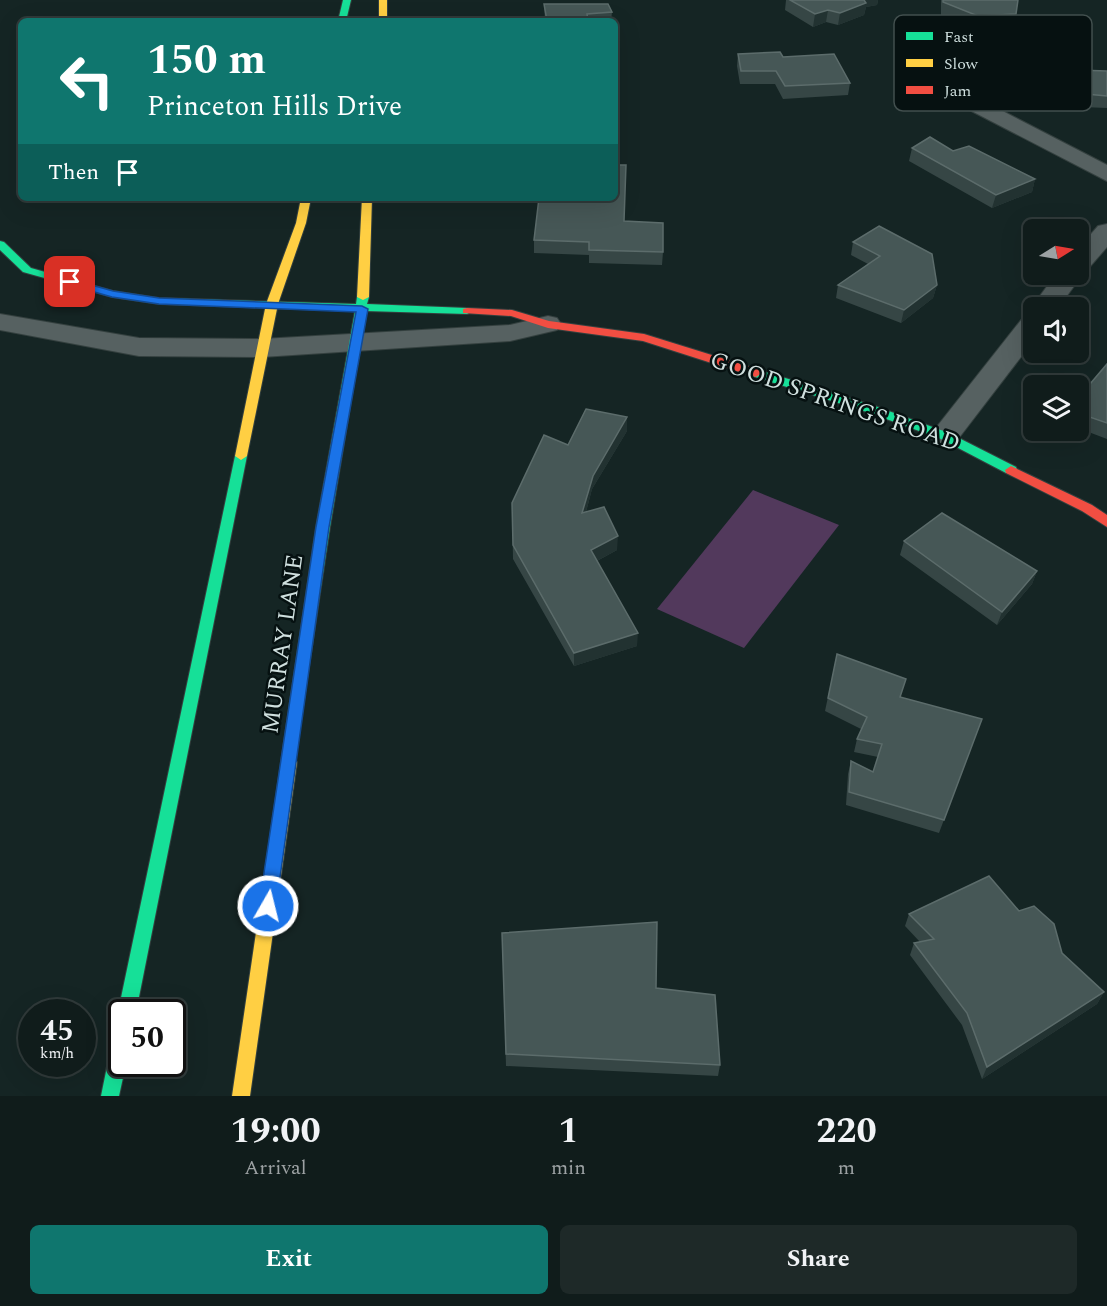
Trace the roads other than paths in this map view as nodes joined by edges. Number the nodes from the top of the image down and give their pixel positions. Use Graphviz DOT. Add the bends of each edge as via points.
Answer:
graph roads {
  1 [pos="347,0"];
  2 [pos="383,0"];
  3 [pos="343,18"];
  4 [pos="383,18"];
  5 [pos="988,111"];
  6 [pos="1107,174"];
  7 [pos="305,201"];
  8 [pos="367,201"];
  9 [pos="1107,231"];
  10 [pos="0,244"];
  11 [pos="1089,251"];
  12 [pos="1062,285"];
  13 [pos="1052,297"];
  14 [pos="272,304"];
  15 [pos="362,309"];
  16 [pos="0,322"];
  17 [pos="548,324"];
  18 [pos="1023,335"];
  19 [pos="355,342"];
  20 [pos="262,348"];
  21 [pos="945,436"];
  22 [pos="1107,522"];
  23 [pos="130,999"];
  24 [pos="114,1077"];
  25 [pos="110,1096"];
  26 [pos="240,1096"];
  1 -- 3 [label="main road"];
  2 -- 4 [label="main road"];
  5 -- 6 [label="street"];
  7 -- 14 [label="main road"];
  8 -- 15 [label="main road, MURRAY LANE"];
  9 -- 11 [label="street"];
  10 -- 14 [label="main road, GOOD SPRINGS ROAD" via="27,270 112,294 159,301"];
  12 -- 13 [label="street"];
  14 -- 15 [label="main road, GOOD SPRINGS ROAD"];
  14 -- 20 [label="main road"];
  15 -- 17 [label="main road, GOOD SPRINGS ROAD" via="512,313"];
  15 -- 19 [label="main road, MURRAY LANE"];
  16 -- 20 [label="street, GOOD SPRINGS ROAD" via="139,347"];
  17 -- 19 [label="street, GOOD SPRINGS ROAD" via="510,333"];
  17 -- 21 [label="main road, GOOD SPRINGS ROAD" via="644,338"];
  18 -- 21 [label="street"];
  19 -- 20 [label="street, GOOD SPRINGS ROAD"];
  19 -- 26 [label="main road, MURRAY LANE" via="323,527"];
  20 -- 23 [label="main road"];
  21 -- 22 [label="main road, GOOD SPRINGS ROAD"];
  24 -- 25 [label="main road"];
}
